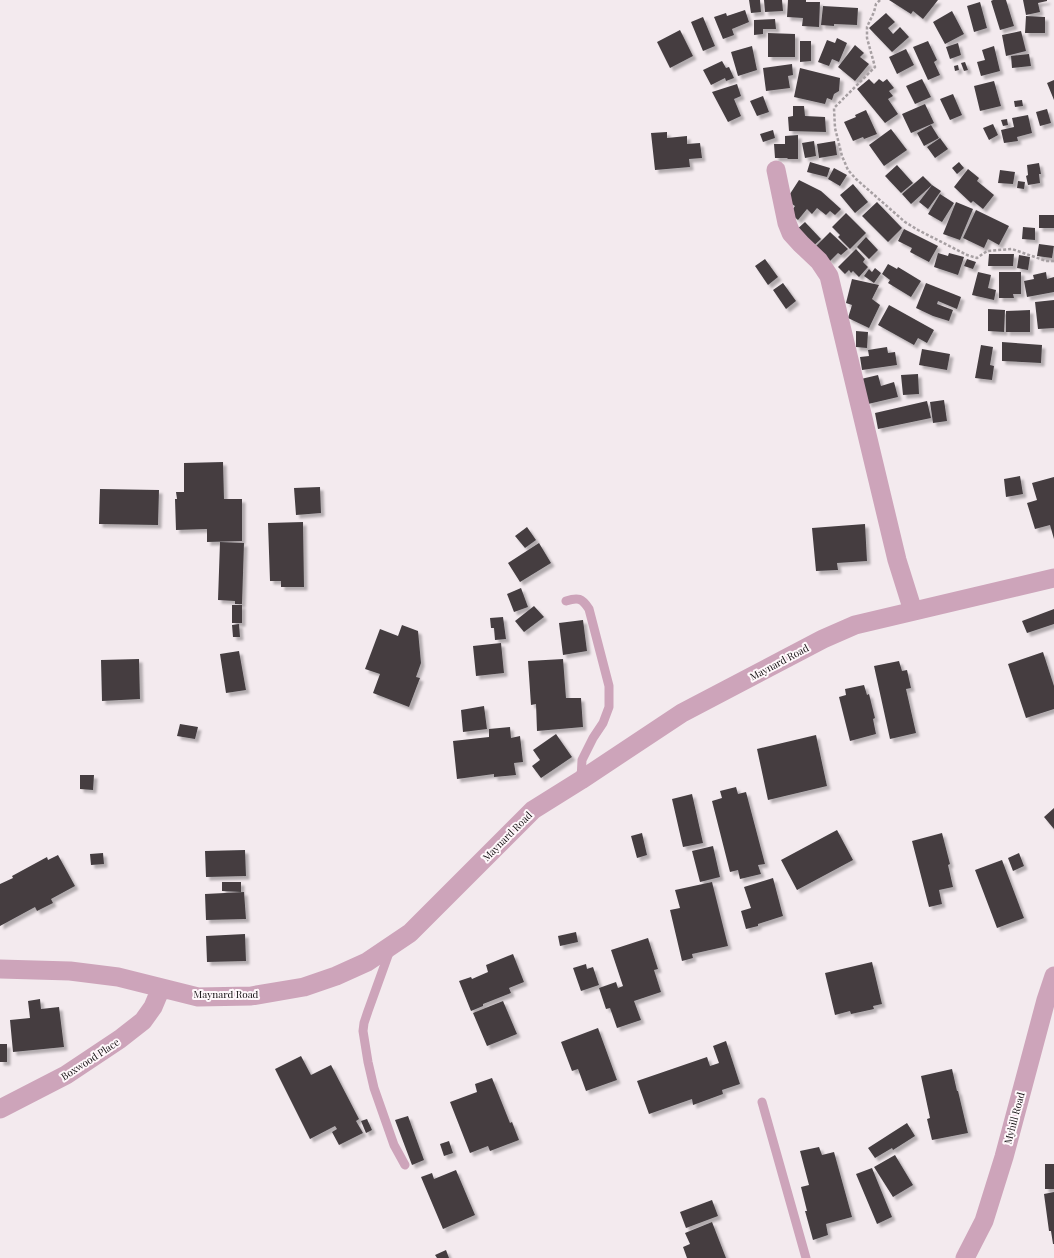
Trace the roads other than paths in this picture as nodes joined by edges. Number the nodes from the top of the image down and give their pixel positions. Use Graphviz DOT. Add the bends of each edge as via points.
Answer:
graph roads {
  1 [pos="776,170"];
  2 [pos="1054,578"];
  3 [pos="566,601"];
  4 [pos="913,611"];
  5 [pos="580,780"];
  6 [pos="392,945"];
  7 [pos="0,969"];
  8 [pos="1054,976"];
  9 [pos="161,988"];
  10 [pos="762,1102"];
  11 [pos="0,1109"];
  12 [pos="405,1165"];
  13 [pos="806,1258"];
  14 [pos="965,1258"];
  1 -- 4 [label="street" via="791,233 819,261 829,276 897,560"];
  2 -- 4 [label="street, Maynard Road"];
  3 -- 5 [label="lane" via="580,599 589,609 609,686 609,707 582,760"];
  4 -- 5 [label="street, Maynard Road" via="855,624 823,639 682,713"];
  5 -- 6 [label="street, Maynard Road" via="533,810 410,933"];
  6 -- 9 [label="street, Maynard Road" via="367,962 304,987 250,996 198,997"];
  6 -- 12 [label="lane" via="363,1031 374,1088 394,1145"];
  7 -- 9 [label="street, Maynard Road" via="70,971 118,977"];
  8 -- 14 [label="street, Myhill Road" via="984,1221"];
  9 -- 11 [label="street, Boxwood Place" via="153,1007 143,1021 120,1039 66,1076"];
  10 -- 13 [label="lane"];
}
